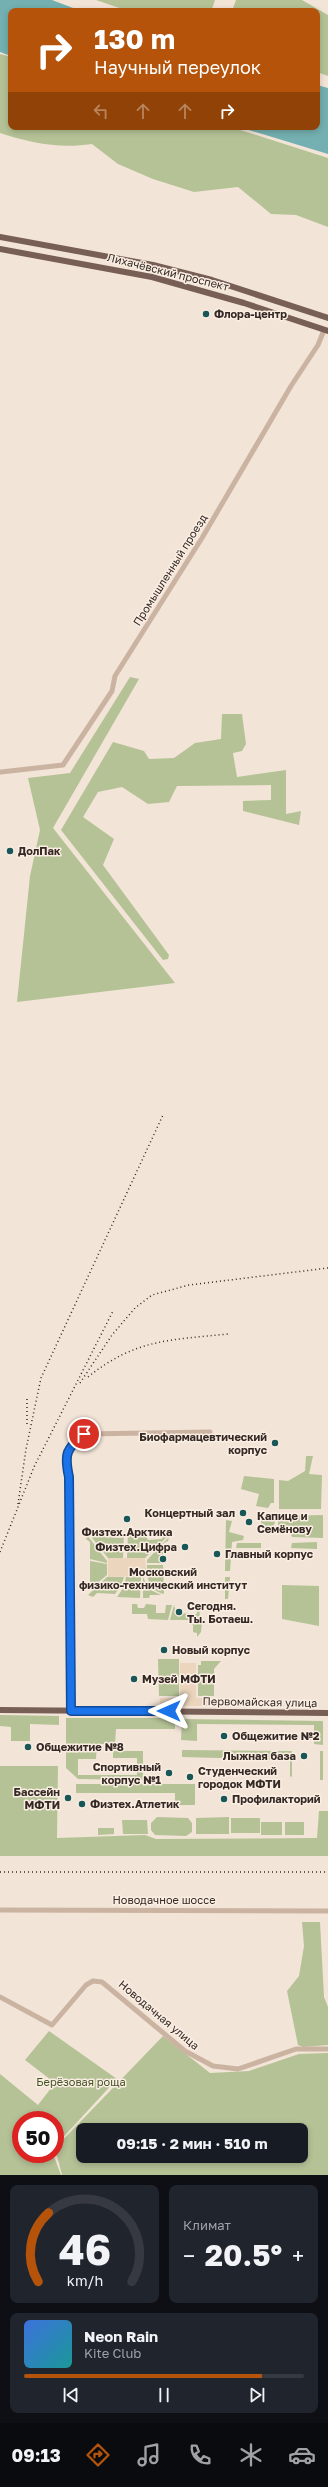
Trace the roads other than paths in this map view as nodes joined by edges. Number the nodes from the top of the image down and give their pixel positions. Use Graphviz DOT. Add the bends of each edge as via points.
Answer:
graph roads {
  1 [pos="0,237"];
  2 [pos="0,249"];
  3 [pos="328,318"];
  4 [pos="326,330"];
  5 [pos="1,772"];
  6 [pos="210,1432"];
  7 [pos="0,1710"];
  8 [pos="71,1711"];
  9 [pos="328,1713"];
  10 [pos="0,1910"];
  11 [pos="328,1911"];
  12 [pos="0,1997"];
  13 [pos="328,2049"];
  1 -- 3 [label="main road, Лихачёвский проспект" via="74,248 153,265 212,280"];
  2 -- 4 [label="main road, Лихачёвский проспект" via="150,276 244,302"];
  4 -- 5 [label="street, Промышленный проезд" via="202,538 115,676 112,691 63,765"];
  6 -- 8 [label="street" via="84,1434 68,1450 65,1460 69,1477"];
  7 -- 8 [label="main road, Первомайская улица"];
  8 -- 9 [label="main road, Первомайская улица"];
  10 -- 11 [label="street, Новодачное шоссе"];
  12 -- 13 [label="street, Новодачная улица" via="52,2025 86,1985 93,1981 102,1982 195,2058 222,2069 248,2067 296,2050"];
}
